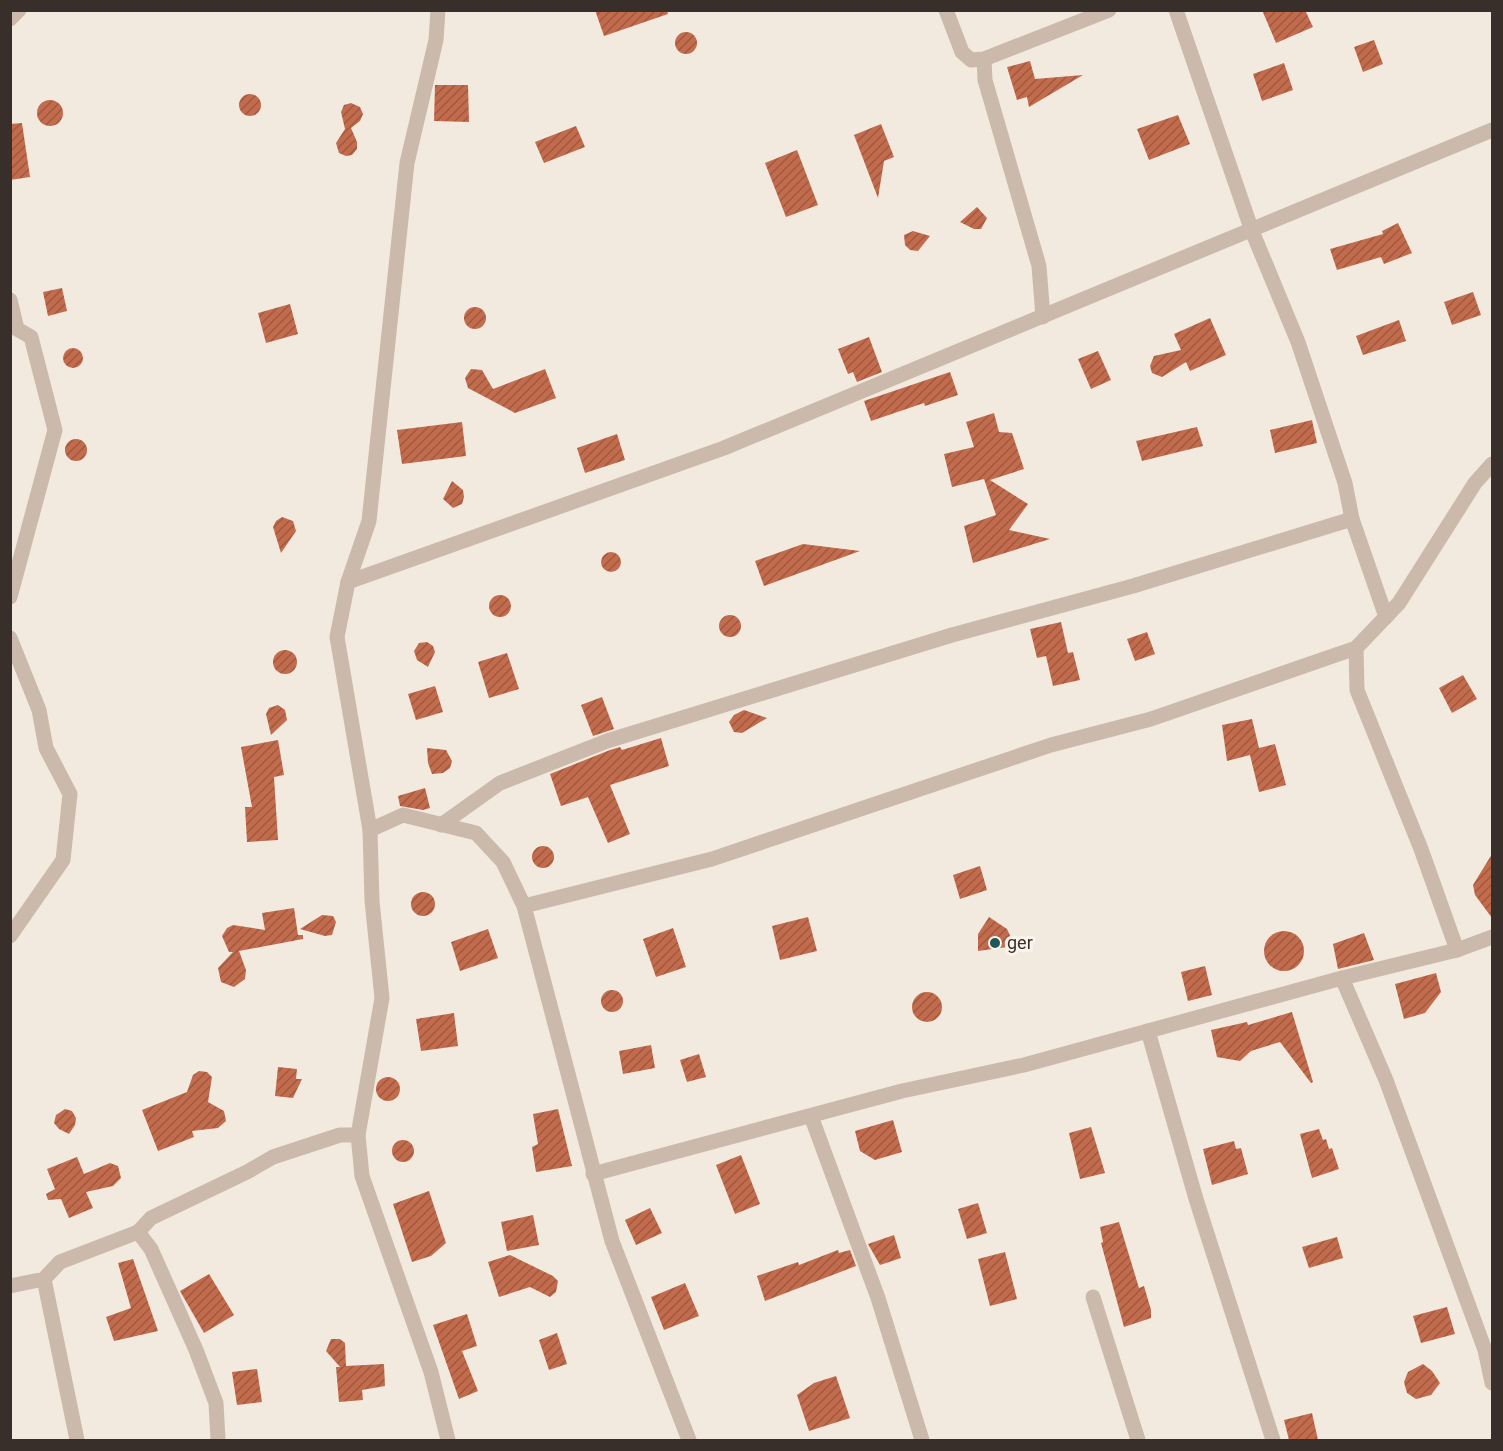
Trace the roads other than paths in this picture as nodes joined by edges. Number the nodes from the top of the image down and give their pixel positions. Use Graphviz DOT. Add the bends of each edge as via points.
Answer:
graph roads {
  1 [pos="19,10"];
  2 [pos="438,10"];
  3 [pos="946,10"];
  4 [pos="1109,10"];
  5 [pos="1176,10"];
  6 [pos="10,19"];
  7 [pos="984,59"];
  8 [pos="1492,130"];
  9 [pos="1251,231"];
  10 [pos="10,300"];
  11 [pos="1043,317"];
  12 [pos="1492,464"];
  13 [pos="1352,519"];
  14 [pos="348,582"];
  15 [pos="10,597"];
  16 [pos="1386,617"];
  17 [pos="10,638"];
  18 [pos="1356,648"];
  19 [pos="441,825"];
  20 [pos="370,830"];
  21 [pos="524,906"];
  22 [pos="10,936"];
  23 [pos="1492,937"];
  24 [pos="1457,950"];
  25 [pos="1342,978"];
  26 [pos="1148,1031"];
  27 [pos="811,1116"];
  28 [pos="358,1135"];
  29 [pos="593,1174"];
  30 [pos="138,1232"];
  31 [pos="44,1279"];
  32 [pos="10,1286"];
  33 [pos="1092,1297"];
  34 [pos="1492,1383"];
  35 [pos="77,1440"];
  36 [pos="218,1440"];
  37 [pos="448,1440"];
  38 [pos="689,1440"];
  39 [pos="922,1440"];
  40 [pos="1138,1440"];
  41 [pos="1273,1440"];
  1 -- 6 [label="street"];
  2 -- 14 [label="street" via="436,40 406,163 369,521"];
  3 -- 7 [label="street" via="962,52 971,60"];
  4 -- 7 [label="street"];
  5 -- 9 [label="street"];
  7 -- 11 [label="street" via="985,80 1039,266"];
  8 -- 9 [label="street"];
  9 -- 11 [label="street"];
  9 -- 13 [label="street" via="1298,342 1345,483"];
  10 -- 15 [label="street" via="17,329 31,337 55,430"];
  11 -- 14 [label="street" via="724,448"];
  12 -- 16 [label="street" via="1475,483 1399,603"];
  13 -- 16 [label="street"];
  13 -- 19 [label="street" via="1133,586 952,635 607,741 500,783"];
  14 -- 20 [label="street" via="337,637"];
  16 -- 18 [label="street"];
  17 -- 22 [label="street" via="39,710 46,748 70,794 63,860"];
  18 -- 21 [label="street" via="1151,719 1051,745 712,859"];
  18 -- 24 [label="street" via="1357,690"];
  19 -- 20 [label="street" via="403,815"];
  19 -- 21 [label="street" via="476,833 503,862"];
  20 -- 28 [label="street" via="372,901 382,998"];
  21 -- 29 [label="street"];
  23 -- 24 [label="street"];
  24 -- 25 [label="street"];
  25 -- 26 [label="street"];
  25 -- 34 [label="street" via="1390,1092 1485,1350"];
  26 -- 27 [label="street"];
  26 -- 41 [label="street"];
  27 -- 29 [label="street"];
  27 -- 39 [label="street" via="878,1298"];
  28 -- 30 [label="street" via="340,1135 273,1157 151,1218"];
  28 -- 37 [label="street" via="362,1176 430,1372"];
  29 -- 38 [label="street" via="612,1241"];
  30 -- 31 [label="street" via="60,1262"];
  30 -- 36 [label="street" via="151,1250 196,1350 216,1403"];
  31 -- 32 [label="street"];
  31 -- 35 [label="street"];
  33 -- 40 [label="street"];
}
